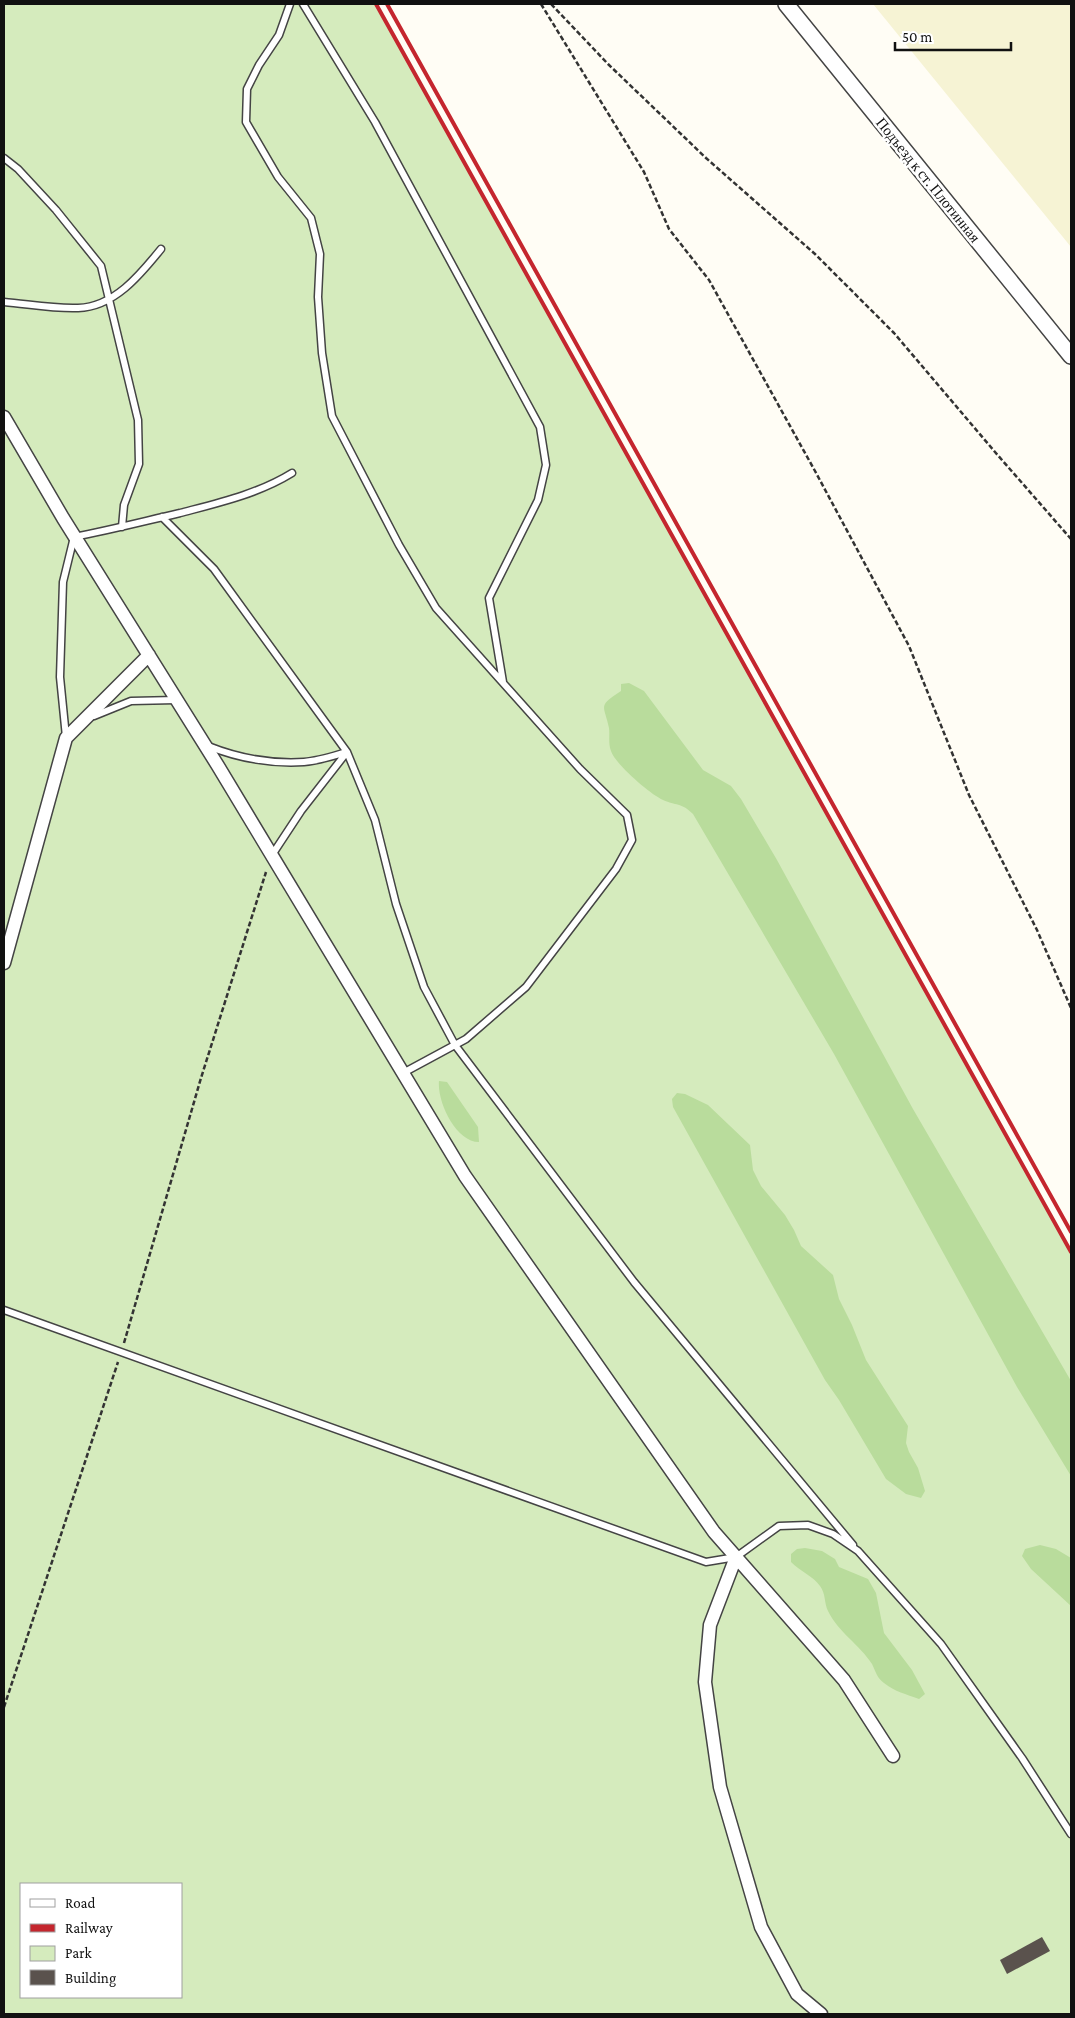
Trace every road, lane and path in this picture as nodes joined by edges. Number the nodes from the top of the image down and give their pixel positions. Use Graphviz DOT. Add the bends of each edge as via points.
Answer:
graph roads {
  1 [pos="290,4"];
  2 [pos="304,4"];
  3 [pos="541,4"];
  4 [pos="551,4"];
  5 [pos="786,4"];
  6 [pos="4,158"];
  7 [pos="161,249"];
  8 [pos="110,300"];
  9 [pos="4,302"];
  10 [pos="1071,356"];
  11 [pos="4,417"];
  12 [pos="292,473"];
  13 [pos="162,517"];
  14 [pos="122,527"];
  15 [pos="74,537"];
  16 [pos="1071,539"];
  17 [pos="149,655"];
  18 [pos="504,683"];
  19 [pos="177,700"];
  20 [pos="85,719"];
  21 [pos="66,738"];
  22 [pos="204,744"];
  23 [pos="346,752"];
  24 [pos="272,855"];
  25 [pos="4,963"];
  26 [pos="1071,1008"];
  27 [pos="456,1045"];
  28 [pos="403,1073"];
  29 [pos="4,1310"];
  30 [pos="121,1352"];
  31 [pos="858,1551"];
  32 [pos="736,1557"];
  33 [pos="4,1707"];
  34 [pos="893,1756"];
  35 [pos="1071,1834"];
  36 [pos="821,2014"];
  1 -- 18 [label="lane" via="279,35 247,90 246,122 278,177 311,218 320,254 318,297 322,353 332,416 399,545 436,608"];
  2 -- 18 [label="lane" via="375,122 540,427 546,465 538,500 489,598"];
  3 -- 26 [label="path" via="644,172 669,229 709,280 909,646 968,795 1037,930"];
  4 -- 16 [label="path" via="685,138 815,254 894,332"];
  5 -- 10 [label="street, Подъезд к ст. Плотинная"];
  6 -- 8 [label="lane" via="56,210 101,266"];
  7 -- 8 [label="lane" via="142,272"];
  8 -- 9 [label="lane" via="79,308"];
  8 -- 14 [label="lane" via="138,420 139,464 124,505"];
  11 -- 15 [label="street"];
  12 -- 13 [label="lane" via="274,484 225,501"];
  13 -- 14 [label="lane"];
  13 -- 23 [label="lane" via="214,569"];
  14 -- 15 [label="lane"];
  15 -- 17 [label="street"];
  15 -- 21 [label="lane" via="63,582 60,677"];
  17 -- 19 [label="street"];
  17 -- 20 [label="street"];
  18 -- 27 [label="lane" via="580,769 627,815 632,840 616,869 526,988"];
  19 -- 20 [label="lane" via="131,701"];
  19 -- 22 [label="street"];
  20 -- 21 [label="street"];
  21 -- 25 [label="street"];
  22 -- 23 [label="lane" via="232,756 270,761 305,762"];
  22 -- 24 [label="street"];
  23 -- 24 [label="lane"];
  23 -- 27 [label="lane" via="375,820 396,904 424,987"];
  24 -- 28 [label="street"];
  24 -- 30 [label="path" via="201,1078"];
  27 -- 28 [label="lane"];
  27 -- 31 [label="lane" via="634,1282"];
  28 -- 32 [label="street" via="465,1176 714,1532"];
  29 -- 30 [label="lane"];
  30 -- 32 [label="lane" via="706,1562"];
  30 -- 33 [label="path"];
  31 -- 32 [label="lane" via="833,1534 808,1525 779,1526"];
  31 -- 35 [label="lane" via="941,1644"];
  32 -- 34 [label="street" via="844,1680"];
  32 -- 36 [label="street" via="710,1626 705,1682 720,1787 761,1927 797,1994"];
}
